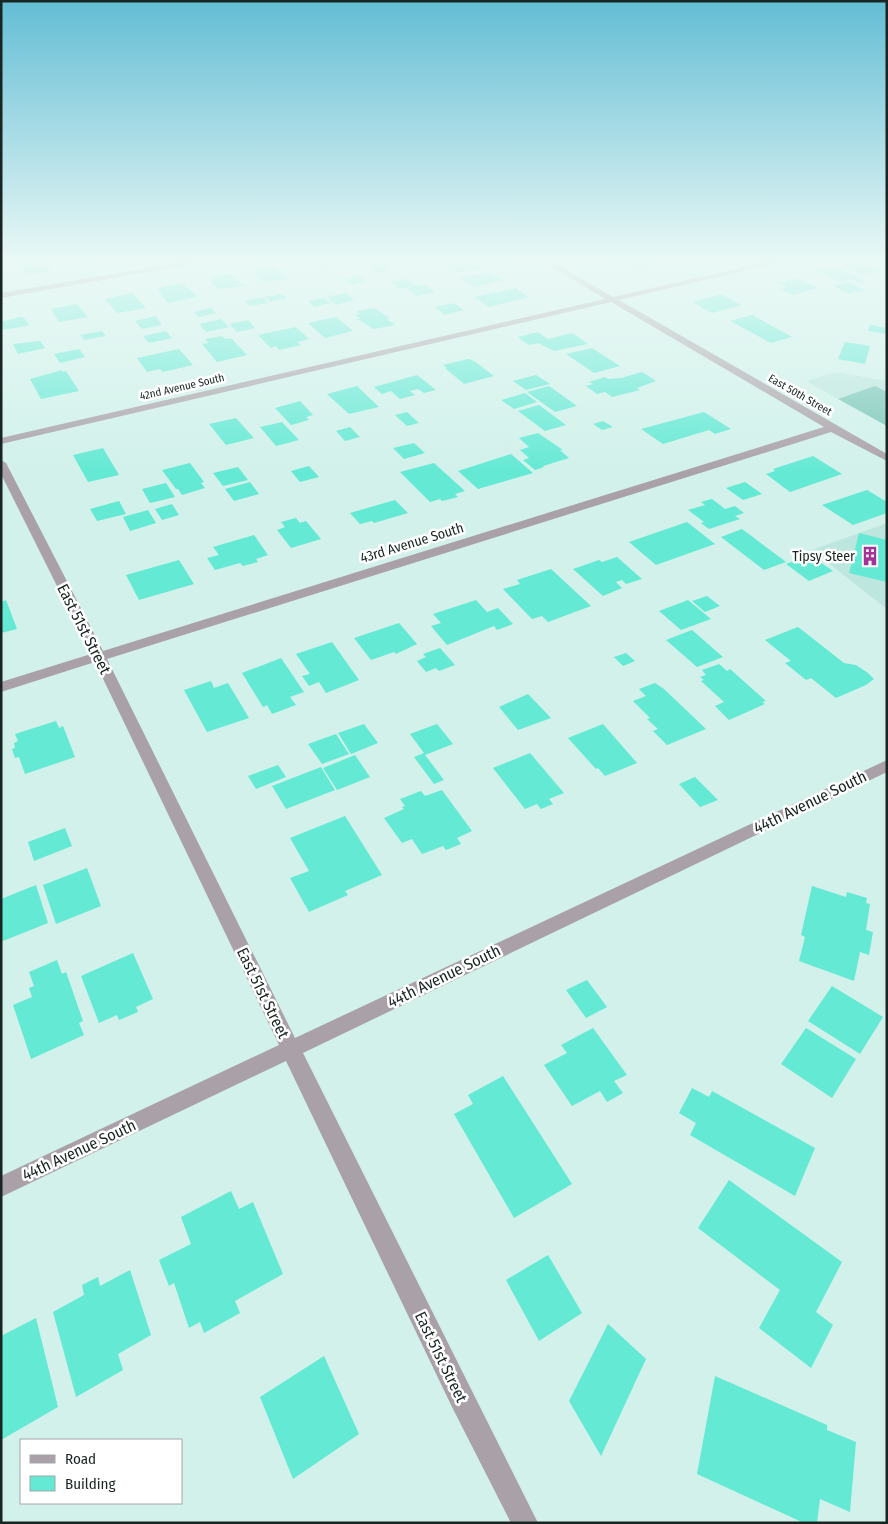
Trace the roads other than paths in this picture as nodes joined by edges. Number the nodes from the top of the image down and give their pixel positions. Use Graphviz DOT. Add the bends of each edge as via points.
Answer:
graph roads {
  1 [pos="469,332"];
  2 [pos="668,332"];
  3 [pos="832,428"];
  4 [pos="1,441"];
  5 [pos="887,458"];
  6 [pos="1,463"];
  7 [pos="99,656"];
  8 [pos="1,687"];
  9 [pos="887,765"];
  10 [pos="291,1050"];
  11 [pos="1,1187"];
  12 [pos="525,1523"];
  1 -- 4 [label="street, 42nd Avenue South"];
  2 -- 3 [label="street, East 50th Street"];
  3 -- 5 [label="street, East 50th Street"];
  3 -- 7 [label="street, 43rd Avenue South"];
  6 -- 7 [label="street, East 51st Street"];
  7 -- 8 [label="street, 43rd Avenue South"];
  7 -- 10 [label="street, East 51st Street"];
  9 -- 10 [label="street, 44th Avenue South"];
  10 -- 11 [label="street, 44th Avenue South"];
  10 -- 12 [label="street, East 51st Street"];
}
